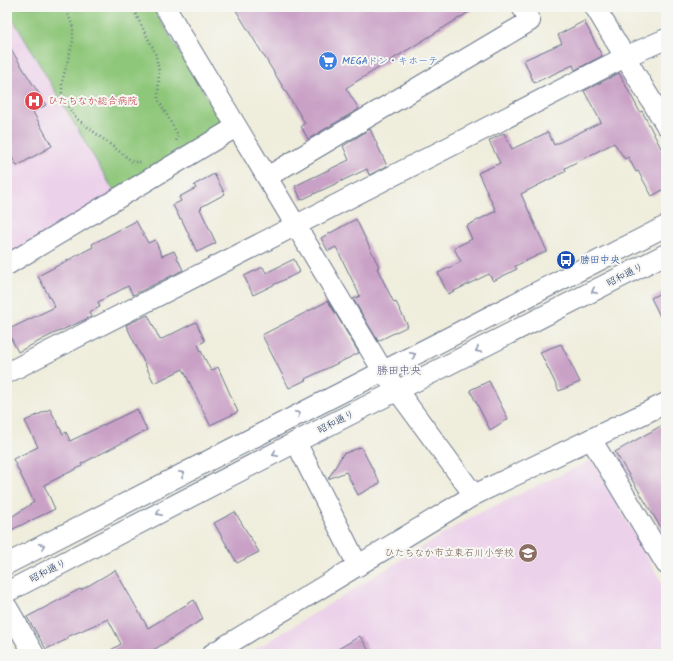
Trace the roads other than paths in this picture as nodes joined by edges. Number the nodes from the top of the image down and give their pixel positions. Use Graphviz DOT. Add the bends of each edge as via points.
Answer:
graph roads {
  1 [pos="165,7"];
  2 [pos="522,7"];
  3 [pos="595,7"];
  4 [pos="666,39"];
  5 [pos="625,57"];
  6 [pos="666,125"];
  7 [pos="236,127"];
  8 [pos="267,178"];
  9 [pos="297,225"];
  10 [pos="666,226"];
  11 [pos="666,254"];
  12 [pos="7,265"];
  13 [pos="383,371"];
  14 [pos="7,373"];
  15 [pos="398,391"];
  16 [pos="666,403"];
  17 [pos="591,439"];
  18 [pos="296,442"];
  19 [pos="474,495"];
  20 [pos="665,559"];
  21 [pos="7,564"];
  22 [pos="358,566"];
  23 [pos="7,592"];
  24 [pos="7,607"];
  25 [pos="34,654"];
  26 [pos="212,654"];
  1 -- 7 [label="street"];
  2 -- 8 [label="street" via="530,21"];
  3 -- 5 [label="street"];
  4 -- 5 [label="street"];
  5 -- 6 [label="street"];
  5 -- 9 [label="street"];
  7 -- 8 [label="street"];
  7 -- 12 [label="street"];
  8 -- 9 [label="street"];
  9 -- 13 [label="street"];
  9 -- 14 [label="street"];
  13 -- 10 [label="street, one-way"];
  11 -- 15 [label="street, 昭和通り, one-way"];
  13 -- 15 [label="street"];
  21 -- 13 [label="street, one-way"];
  15 -- 18 [label="street, 昭和通り"];
  15 -- 19 [label="street"];
  16 -- 17 [label="street"];
  17 -- 19 [label="street"];
  17 -- 20 [label="street"];
  18 -- 22 [label="street"];
  18 -- 23 [label="street, 昭和通り, one-way"];
  19 -- 22 [label="street"];
  22 -- 26 [label="street"];
  24 -- 25 [label="street"];
}
